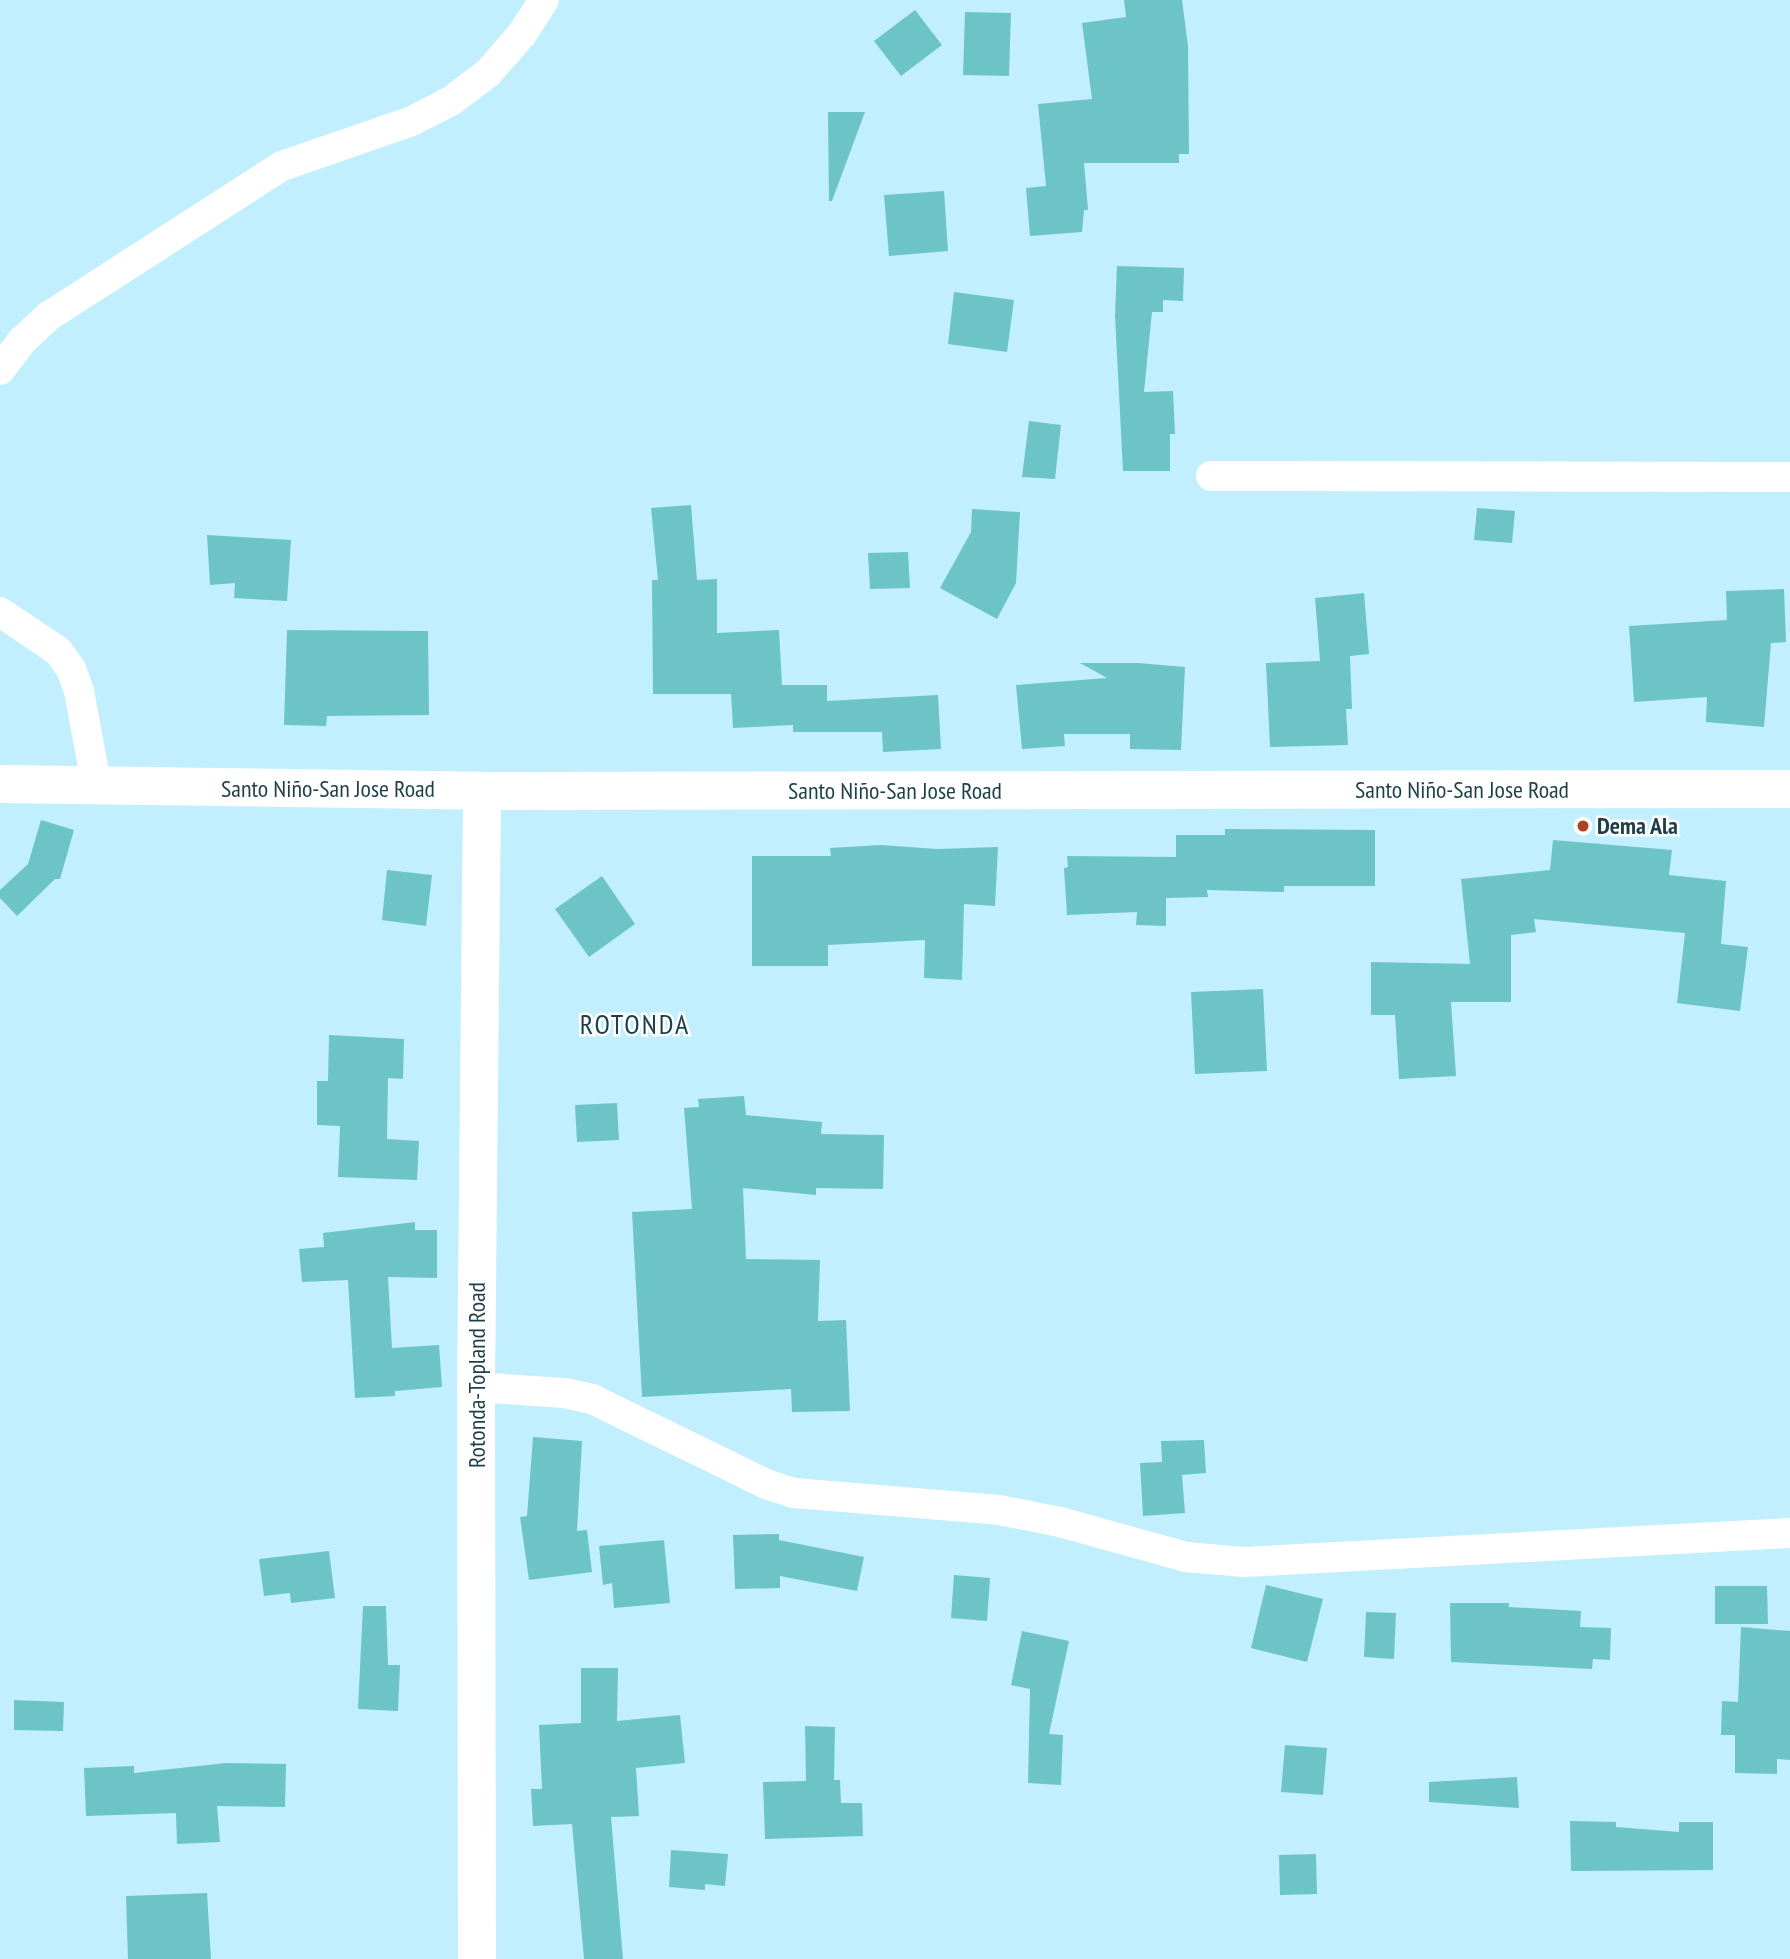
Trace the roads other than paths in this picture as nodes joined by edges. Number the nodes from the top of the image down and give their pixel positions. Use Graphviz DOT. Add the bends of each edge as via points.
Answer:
graph roads {
  1 [pos="544,0"];
  2 [pos="0,370"];
  3 [pos="1211,476"];
  4 [pos="1790,477"];
  5 [pos="0,612"];
  6 [pos="0,784"];
  7 [pos="97,788"];
  8 [pos="1790,789"];
  9 [pos="482,791"];
  10 [pos="476,1387"];
  11 [pos="1790,1533"];
  12 [pos="477,1959"];
  1 -- 2 [label="street" via="488,73 451,101 412,121 282,166 49,316"];
  3 -- 4 [label="street"];
  5 -- 7 [label="street" via="58,651 71,669"];
  6 -- 7 [label="main road, Santo Niño-San Jose Road"];
  7 -- 9 [label="main road, Santo Niño-San Jose Road"];
  8 -- 9 [label="main road, Santo Niño-San Jose Road"];
  9 -- 10 [label="main road, Rotonda-Topland Road"];
  10 -- 11 [label="street" via="592,1399 766,1484 794,1493 999,1510 1186,1557 1244,1562"];
  10 -- 12 [label="main road, Rotonda-Topland Road"];
}
